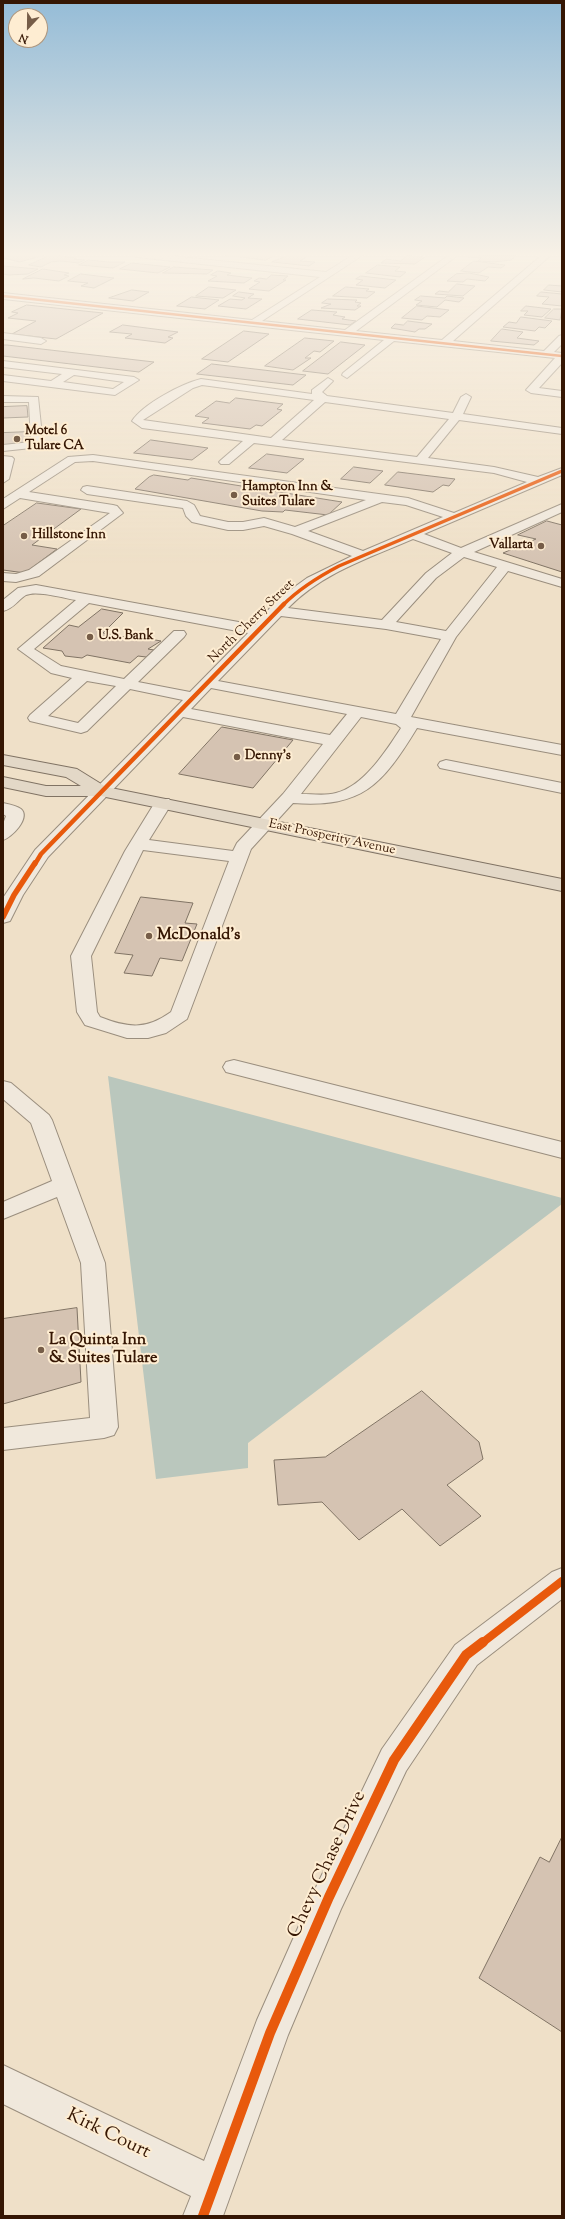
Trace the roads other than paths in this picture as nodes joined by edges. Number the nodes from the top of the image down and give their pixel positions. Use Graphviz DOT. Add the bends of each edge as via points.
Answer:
graph roads {
  1 [pos="367,359"];
  2 [pos="560,359"];
  3 [pos="3,364"];
  4 [pos="72,372"];
  5 [pos="347,375"];
  6 [pos="3,378"];
  7 [pos="328,381"];
  8 [pos="53,384"];
  9 [pos="562,394"];
  10 [pos="466,397"];
  11 [pos="323,398"];
  12 [pos="3,399"];
  13 [pos="457,416"];
  14 [pos="562,431"];
  15 [pos="252,439"];
  16 [pos="273,442"];
  17 [pos="4,456"];
  18 [pos="419,461"];
  19 [pos="128,462"];
  20 [pos="225,462"];
  21 [pos="562,471"];
  22 [pos="115,472"];
  23 [pos="3,479"];
  24 [pos="543,479"];
  25 [pos="102,481"];
  26 [pos="562,482"];
  27 [pos="36,483"];
  28 [pos="51,485"];
  29 [pos="74,488"];
  30 [pos="89,490"];
  31 [pos="18,494"];
  32 [pos="380,498"];
  33 [pos="3,505"];
  34 [pos="188,506"];
  35 [pos="202,508"];
  36 [pos="562,508"];
  37 [pos="243,514"];
  38 [pos="455,517"];
  39 [pos="264,522"];
  40 [pos="296,531"];
  41 [pos="412,535"];
  42 [pos="462,552"];
  43 [pos="364,556"];
  44 [pos="506,565"];
  45 [pos="3,577"];
  46 [pos="562,582"];
  47 [pos="86,599"];
  48 [pos="3,606"];
  49 [pos="275,611"];
  50 [pos="386,625"];
  51 [pos="257,630"];
  52 [pos="179,634"];
  53 [pos="450,636"];
  54 [pos="84,675"];
  55 [pos="206,683"];
  56 [pos="126,684"];
  57 [pos="192,697"];
  58 [pos="179,711"];
  59 [pos="358,711"];
  60 [pos="401,720"];
  61 [pos="334,740"];
  62 [pos="562,750"];
  63 [pos="3,760"];
  64 [pos="446,765"];
  65 [pos="3,782"];
  66 [pos="562,788"];
  67 [pos="101,791"];
  68 [pos="289,798"];
  69 [pos="162,803"];
  70 [pos="3,808"];
  71 [pos="266,824"];
  72 [pos="3,835"];
  73 [pos="138,844"];
  74 [pos="240,857"];
  75 [pos="562,885"];
  76 [pos="8,894"];
  77 [pos="3,916"];
  78 [pos="234,1067"];
  79 [pos="3,1088"];
  80 [pos="562,1150"];
  81 [pos="64,1185"];
  82 [pos="3,1211"];
  83 [pos="3,1439"];
  84 [pos="562,1581"];
  85 [pos="3,2084"];
  86 [pos="208,2201"];
  1 -- 5 [label="street"];
  2 -- 9 [label="street" via="531,390"];
  3 -- 4 [label="street"];
  4 -- 8 [label="street"];
  4 -- 8 [label="street" via="134,380 115,392"];
  6 -- 8 [label="street"];
  7 -- 11 [label="street" via="316,392"];
  10 -- 13 [label="street"];
  11 -- 13 [label="street"];
  11 -- 15 [label="street" via="201,382 189,386 141,415 137,421 142,425"];
  11 -- 16 [label="street"];
  12 -- 17 [label="street" via="34,399 38,445"];
  13 -- 14 [label="street"];
  13 -- 18 [label="street"];
  15 -- 16 [label="street"];
  15 -- 20 [label="street"];
  16 -- 18 [label="street"];
  17 -- 23 [label="street"];
  18 -- 24 [label="street"];
  19 -- 22 [label="street"];
  19 -- 27 [label="street" via="76,457"];
  19 -- 32 [label="street"];
  21 -- 24 [label="street, North Cherry Street"];
  24 -- 26 [label="street"];
  24 -- 38 [label="street, North Cherry Street"];
  25 -- 30 [label="street"];
  27 -- 28 [label="street"];
  27 -- 31 [label="street"];
  29 -- 30 [label="street"];
  30 -- 34 [label="street"];
  31 -- 33 [label="street"];
  31 -- 45 [label="street" via="113,509 117,512 34,573 16,578"];
  32 -- 38 [label="street" via="408,502"];
  32 -- 40 [label="street"];
  34 -- 35 [label="street"];
  34 -- 39 [label="street" via="196,519 216,524 243,526"];
  36 -- 42 [label="street"];
  37 -- 39 [label="street"];
  38 -- 41 [label="street, North Cherry Street"];
  39 -- 40 [label="street"];
  40 -- 43 [label="street"];
  41 -- 42 [label="street"];
  41 -- 43 [label="street, North Cherry Street"];
  42 -- 44 [label="street"];
  42 -- 50 [label="street" via="445,562 410,596"];
  43 -- 49 [label="street, North Cherry Street" via="312,580"];
  44 -- 46 [label="street"];
  44 -- 53 [label="street"];
  47 -- 48 [label="street" via="36,589 23,591"];
  47 -- 51 [label="street"];
  47 -- 54 [label="street" via="25,649 56,670"];
  49 -- 50 [label="street"];
  49 -- 51 [label="street, North Cherry Street"];
  50 -- 53 [label="street"];
  51 -- 55 [label="street, North Cherry Street"];
  52 -- 56 [label="street"];
  53 -- 60 [label="street"];
  54 -- 56 [label="street"];
  54 -- 56 [label="street" via="36,718 81,728"];
  55 -- 57 [label="street, North Cherry Street"];
  55 -- 59 [label="street"];
  56 -- 57 [label="street"];
  57 -- 58 [label="street, North Cherry Street"];
  58 -- 61 [label="street"];
  58 -- 67 [label="street, North Cherry Street"];
  59 -- 60 [label="street"];
  59 -- 61 [label="street"];
  60 -- 62 [label="street"];
  60 -- 68 [label="street" via="409,727 399,743 370,779 357,790 333,798"];
  61 -- 68 [label="street"];
  63 -- 67 [label="main road, East Prosperity Avenue" via="71,773"];
  64 -- 66 [label="street"];
  65 -- 67 [label="main road, East Prosperity Avenue" via="46,791"];
  67 -- 69 [label="main road, East Prosperity Avenue"];
  67 -- 76 [label="street, North Cherry Street" via="41,854"];
  68 -- 71 [label="street"];
  69 -- 71 [label="main road, East Prosperity Avenue"];
  69 -- 73 [label="street"];
  70 -- 72 [label="street" via="15,813 15,820"];
  71 -- 74 [label="street" via="243,847"];
  71 -- 75 [label="main road, East Prosperity Avenue"];
  73 -- 74 [label="street"];
  73 -- 74 [label="street" via="82,956 87,1012 92,1021 124,1032 151,1032 180,1015"];
  76 -- 77 [label="street, North Cherry Street"];
  78 -- 80 [label="street"];
  79 -- 81 [label="street" via="41,1120"];
  81 -- 82 [label="street"];
  81 -- 83 [label="street" via="93,1263 104,1427"];
  84 -- 86 [label="street, Chevy Chase Drive" via="466,1655 394,1760 329,1897 270,2034"];
  85 -- 86 [label="street, Kirk Court"];
}
